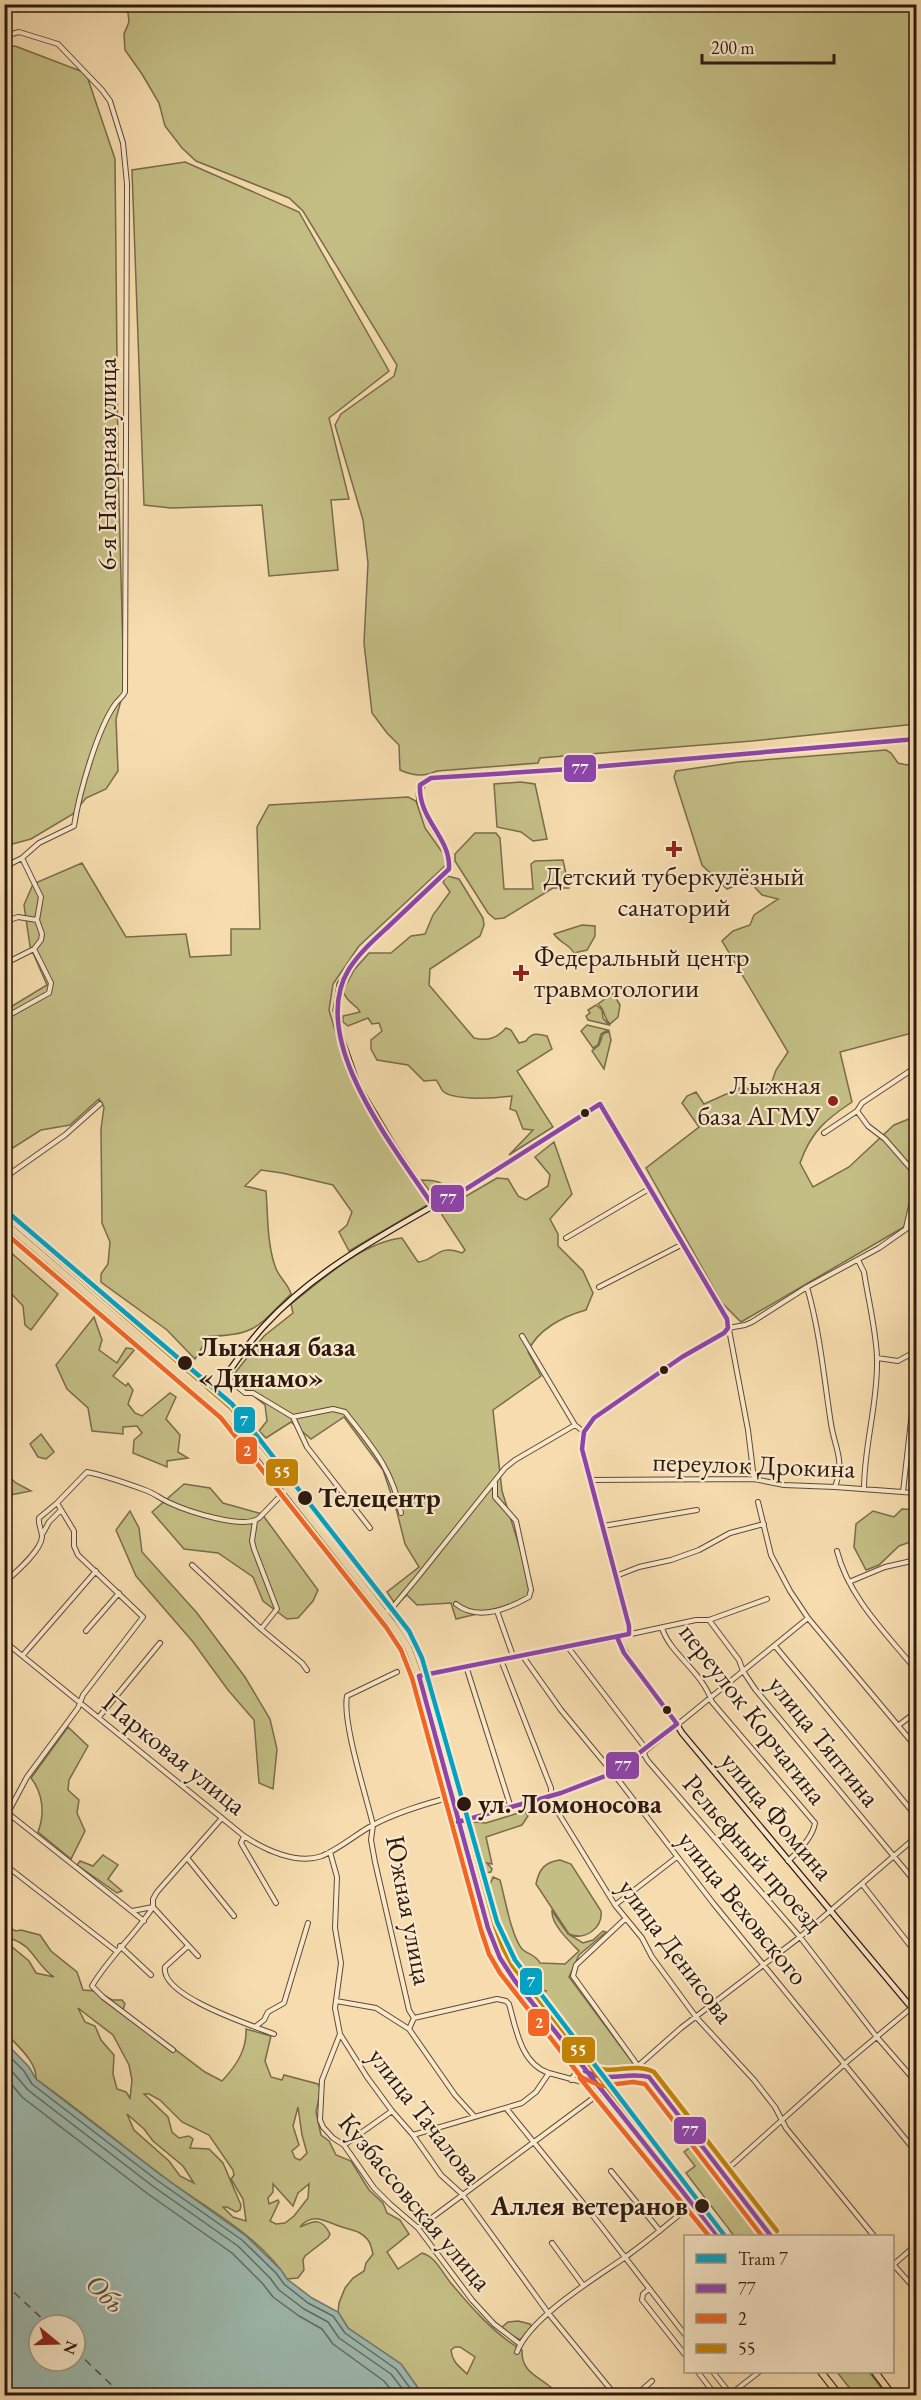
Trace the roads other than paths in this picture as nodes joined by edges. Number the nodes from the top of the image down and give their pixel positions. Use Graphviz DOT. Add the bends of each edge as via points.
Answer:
graph roads {
  1 [pos="4,36"];
  2 [pos="916,739"];
  3 [pos="21,858"];
  4 [pos="4,867"];
  5 [pos="37,920"];
  6 [pos="4,922"];
  7 [pos="34,949"];
  8 [pos="4,964"];
  9 [pos="4,1018"];
  10 [pos="916,1067"];
  11 [pos="100,1104"];
  12 [pos="857,1111"];
  13 [pos="824,1133"];
  14 [pos="4,1178"];
  15 [pos="648,1189"];
  16 [pos="433,1206"];
  17 [pos="4,1222"];
  18 [pos="916,1222"];
  19 [pos="905,1229"];
  20 [pos="566,1238"];
  21 [pos="683,1244"];
  22 [pos="858,1260"];
  23 [pos="599,1287"];
  24 [pos="807,1287"];
  25 [pos="728,1328"];
  26 [pos="522,1336"];
  27 [pos="916,1351"];
  28 [pos="909,1355"];
  29 [pos="878,1358"];
  30 [pos="916,1364"];
  31 [pos="916,1376"];
  32 [pos="226,1377"];
  33 [pos="209,1398"];
  34 [pos="293,1417"];
  35 [pos="575,1425"];
  36 [pos="584,1432"];
  37 [pos="754,1479"];
  38 [pos="496,1480"];
  39 [pos="590,1480"];
  40 [pos="835,1487"];
  41 [pos="287,1489"];
  42 [pos="864,1489"];
  43 [pos="903,1492"];
  44 [pos="916,1494"];
  45 [pos="758,1502"];
  46 [pos="57,1503"];
  47 [pos="61,1510"];
  48 [pos="697,1510"];
  49 [pos="401,1513"];
  50 [pos="255,1521"];
  51 [pos="764,1524"];
  52 [pos="603,1526"];
  53 [pos="370,1528"];
  54 [pos="42,1534"];
  55 [pos="837,1551"];
  56 [pos="916,1560"];
  57 [pos="192,1564"];
  58 [pos="96,1571"];
  59 [pos="616,1576"];
  60 [pos="849,1582"];
  61 [pos="4,1583"];
  62 [pos="119,1593"];
  63 [pos="767,1599"];
  64 [pos="456,1604"];
  65 [pos="497,1611"];
  66 [pos="385,1613"];
  67 [pos="808,1618"];
  68 [pos="709,1620"];
  69 [pos="662,1628"];
  70 [pos="261,1629"];
  71 [pos="86,1631"];
  72 [pos="629,1634"];
  73 [pos="617,1636"];
  74 [pos="4,1641"];
  75 [pos="160,1642"];
  76 [pos="566,1646"];
  77 [pos="775,1646"];
  78 [pos="522,1654"];
  79 [pos="23,1655"];
  80 [pos="513,1656"];
  81 [pos="500,1659"];
  82 [pos="466,1666"];
  83 [pos="307,1670"];
  84 [pos="916,1670"];
  85 [pos="743,1671"];
  86 [pos="397,1672"];
  87 [pos="419,1676"];
  88 [pos="711,1697"];
  89 [pos="80,1702"];
  90 [pos="916,1712"];
  91 [pos="99,1717"];
  92 [pos="677,1724"];
  93 [pos="899,1725"];
  94 [pos="916,1747"];
  95 [pos="644,1752"];
  96 [pos="613,1773"];
  97 [pos="551,1796"];
  98 [pos="452,1797"];
  99 [pos="512,1808"];
  100 [pos="9,1814"];
  101 [pos="916,1816"];
  102 [pos="222,1818"];
  103 [pos="4,1820"];
  104 [pos="458,1822"];
  105 [pos="373,1825"];
  106 [pos="244,1836"];
  107 [pos="916,1837"];
  108 [pos="330,1851"];
  109 [pos="894,1856"];
  110 [pos="677,1857"];
  111 [pos="188,1859"];
  112 [pos="788,1861"];
  113 [pos="4,1864"];
  114 [pos="916,1883"];
  115 [pos="862,1884"];
  116 [pos="276,1903"];
  117 [pos="615,1905"];
  118 [pos="153,1907"];
  119 [pos="132,1911"];
  120 [pos="831,1911"];
  121 [pos="234,1916"];
  122 [pos="625,1919"];
  123 [pos="144,1921"];
  124 [pos="308,1923"];
  125 [pos="800,1937"];
  126 [pos="120,1946"];
  127 [pos="188,1946"];
  128 [pos="116,1951"];
  129 [pos="916,1953"];
  130 [pos="198,1956"];
  131 [pos="764,1966"];
  132 [pos="151,1975"];
  133 [pos="336,2001"];
  134 [pos="914,2006"];
  135 [pos="916,2013"];
  136 [pos="696,2017"];
  137 [pos="414,2018"];
  138 [pos="255,2027"];
  139 [pos="409,2029"];
  140 [pos="274,2034"];
  141 [pos="340,2034"];
  142 [pos="876,2036"];
  143 [pos="173,2050"];
  144 [pos="577,2061"];
  145 [pos="845,2065"];
  146 [pos="638,2066"];
  147 [pos="585,2072"];
  148 [pos="549,2073"];
  149 [pos="642,2074"];
  150 [pos="623,2076"];
  151 [pos="570,2080"];
  152 [pos="916,2082"];
  153 [pos="597,2086"];
  154 [pos="603,2092"];
  155 [pos="506,2109"];
  156 [pos="392,2111"];
  157 [pos="474,2116"];
  158 [pos="781,2122"];
  159 [pos="413,2135"];
  160 [pos="535,2143"];
  161 [pos="345,2145"];
  162 [pos="916,2152"];
  163 [pos="611,2171"];
  164 [pos="723,2174"];
  165 [pos="462,2194"];
  166 [pos="692,2204"];
  167 [pos="418,2228"];
  168 [pos="660,2231"];
  169 [pos="717,2235"];
  170 [pos="770,2235"];
  171 [pos="873,2235"];
  172 [pos="552,2243"];
  173 [pos="916,2245"];
  174 [pos="625,2257"];
  175 [pos="894,2263"];
  176 [pos="894,2265"];
  177 [pos="583,2285"];
  178 [pos="649,2289"];
  179 [pos="916,2290"];
  180 [pos="549,2314"];
  181 [pos="684,2333"];
  182 [pos="520,2344"];
  183 [pos="517,2352"];
  184 [pos="684,2353"];
  185 [pos="699,2373"];
  186 [pos="714,2373"];
  187 [pos="758,2373"];
  188 [pos="822,2373"];
  189 [pos="876,2373"];
  190 [pos="652,2381"];
  191 [pos="730,2395"];
  192 [pos="616,2396"];
  193 [pos="635,2396"];
  194 [pos="716,2396"];
  195 [pos="840,2396"];
  196 [pos="893,2396"];
  1 -- 3 [label="street, 6-я Нагорная улица" via="19,32 62,46 107,96 127,167 125,692 99,739 74,826 39,843"];
  2 -- 16 [label="street" via="430,778 420,785 418,798 449,856 449,869 362,952 340,984 336,1010 340,1035 362,1093"];
  3 -- 4 [label="street, 6-я Нагорная улица"];
  3 -- 5 [label="street" via="41,897"];
  5 -- 6 [label="street" via="18,916"];
  5 -- 7 [label="street" via="42,934"];
  7 -- 8 [label="street"];
  7 -- 9 [label="street" via="51,989"];
  10 -- 12 [label="street" via="862,1103"];
  11 -- 14 [label="street" via="65,1135"];
  12 -- 13 [label="street"];
  12 -- 19 [label="street" via="912,1170 915,1189"];
  15 -- 16 [label="street" via="600,1104 466,1190"];
  15 -- 20 [label="street"];
  15 -- 21 [label="street"];
  16 -- 32 [label="street" via="300,1291 264,1326"];
  17 -- 33 [label="highway"];
  18 -- 19 [label="street"];
  19 -- 22 [label="street"];
  21 -- 23 [label="street"];
  21 -- 25 [label="street" via="727,1319"];
  22 -- 24 [label="street"];
  22 -- 29 [label="street" via="864,1272"];
  24 -- 25 [label="street" via="745,1325"];
  24 -- 40 [label="street" via="819,1335 831,1426 839,1451"];
  25 -- 36 [label="street" via="594,1418"];
  25 -- 37 [label="street"];
  26 -- 35 [label="street"];
  27 -- 28 [label="street"];
  28 -- 29 [label="street" via="893,1362"];
  28 -- 30 [label="street"];
  29 -- 42 [label="street"];
  31 -- 43 [label="street"];
  32 -- 33 [label="street"];
  32 -- 34 [label="street" via="245,1393 253,1393"];
  33 -- 41 [label="highway" via="245,1435"];
  34 -- 49 [label="street" via="333,1409 345,1412 382,1461 396,1490"];
  34 -- 53 [label="street" via="307,1448"];
  35 -- 36 [label="street"];
  35 -- 38 [label="street" via="515,1460"];
  36 -- 39 [label="street" via="582,1449"];
  37 -- 39 [label="street, переулок Дрокина"];
  37 -- 40 [label="street, переулок Дрокина" via="784,1485"];
  38 -- 65 [label="street" via="495,1497 516,1521 531,1590 529,1597"];
  38 -- 66 [label="street"];
  39 -- 52 [label="street"];
  40 -- 42 [label="street, переулок Дрокина"];
  41 -- 50 [label="street"];
  41 -- 66 [label="highway"];
  42 -- 43 [label="street, переулок Дрокина"];
  43 -- 44 [label="street, переулок Дрокина"];
  45 -- 51 [label="street"];
  46 -- 47 [label="street, Парковая улица"];
  46 -- 50 [label="street" via="87,1472 225,1520"];
  46 -- 54 [label="street" via="39,1518"];
  47 -- 54 [label="street"];
  47 -- 58 [label="street, Парковая улица" via="75,1531 75,1551"];
  48 -- 52 [label="street"];
  50 -- 70 [label="street" via="254,1549 277,1609"];
  51 -- 59 [label="street" via="730,1533 671,1560"];
  51 -- 67 [label="street" via="774,1563"];
  52 -- 59 [label="street"];
  54 -- 61 [label="street" via="40,1547"];
  55 -- 60 [label="street"];
  56 -- 60 [label="street" via="885,1567"];
  57 -- 70 [label="street"];
  58 -- 62 [label="street, Парковая улица"];
  58 -- 79 [label="street"];
  59 -- 72 [label="street"];
  60 -- 84 [label="street" via="866,1610"];
  62 -- 71 [label="street"];
  62 -- 89 [label="street, Парковая улица" via="142,1617"];
  63 -- 68 [label="street"];
  64 -- 65 [label="street" via="479,1614"];
  65 -- 80 [label="street"];
  66 -- 87 [label="highway" via="408,1647"];
  67 -- 77 [label="street"];
  67 -- 93 [label="street"];
  68 -- 69 [label="street"];
  68 -- 85 [label="street, улица Тяптина"];
  69 -- 72 [label="street"];
  69 -- 88 [label="street, переулок Корчагина"];
  70 -- 83 [label="street"];
  72 -- 73 [label="street"];
  73 -- 76 [label="street"];
  73 -- 92 [label="street, улица Фомина" via="624,1653"];
  74 -- 79 [label="street, Парковая улица"];
  75 -- 91 [label="street"];
  76 -- 78 [label="street"];
  76 -- 95 [label="street, Рельефный проезд" via="643,1745"];
  77 -- 85 [label="street"];
  77 -- 101 [label="street"];
  78 -- 80 [label="street"];
  78 -- 96 [label="street, улица Веховского" via="561,1710"];
  79 -- 89 [label="street, Парковая улица"];
  80 -- 81 [label="street"];
  81 -- 82 [label="street"];
  81 -- 97 [label="street, улица Денисова"];
  82 -- 87 [label="street"];
  82 -- 99 [label="street"];
  85 -- 88 [label="street"];
  85 -- 109 [label="street, улица Тяптина"];
  86 -- 105 [label="street, Южная улица" via="352,1693 346,1702"];
  87 -- 98 [label="highway"];
  88 -- 92 [label="street"];
  88 -- 112 [label="street, переулок Корчагина" via="815,1823"];
  89 -- 91 [label="street, Парковая улица"];
  89 -- 100 [label="street" via="27,1777"];
  90 -- 93 [label="street"];
  91 -- 102 [label="street, Парковая улица"];
  92 -- 95 [label="street"];
  92 -- 112 [label="street, улица Фомина"];
  93 -- 94 [label="street"];
  95 -- 96 [label="street"];
  95 -- 125 [label="street, Рельефный проезд"];
  96 -- 97 [label="street"];
  96 -- 110 [label="street, улица Веховского"];
  97 -- 99 [label="street"];
  97 -- 117 [label="street, улица Денисова"];
  98 -- 104 [label="highway"];
  98 -- 105 [label="street, Парковая улица"];
  99 -- 104 [label="street"];
  100 -- 103 [label="street"];
  100 -- 119 [label="street"];
  102 -- 106 [label="street, Парковая улица"];
  102 -- 111 [label="street"];
  104 -- 144 [label="highway" via="500,1958"];
  105 -- 108 [label="street, Парковая улица"];
  105 -- 137 [label="street, Южная улица" via="375,1862"];
  106 -- 108 [label="street, Парковая улица" via="287,1856 309,1859"];
  106 -- 116 [label="street" via="241,1843"];
  107 -- 109 [label="street"];
  108 -- 133 [label="street, улица Тачалова" via="337,1877 335,1928 341,1963"];
  109 -- 114 [label="street, улица Тяптина"];
  109 -- 115 [label="street"];
  110 -- 117 [label="street"];
  110 -- 131 [label="street, улица Веховского"];
  111 -- 118 [label="street" via="157,1892"];
  111 -- 121 [label="street"];
  112 -- 120 [label="street, улица Фомина"];
  113 -- 128 [label="street"];
  115 -- 120 [label="street"];
  115 -- 129 [label="street"];
  117 -- 122 [label="street, улица Денисова"];
  118 -- 119 [label="street"];
  118 -- 123 [label="street"];
  118 -- 127 [label="street"];
  119 -- 123 [label="street"];
  120 -- 125 [label="street"];
  120 -- 134 [label="street, улица Фомина"];
  122 -- 136 [label="street, улица Денисова"];
  122 -- 146 [label="street" via="576,1965 573,1976"];
  123 -- 126 [label="street"];
  124 -- 138 [label="street" via="284,2003"];
  125 -- 131 [label="street"];
  125 -- 142 [label="street, Рельефный проезд"];
  126 -- 128 [label="street"];
  126 -- 132 [label="street"];
  127 -- 130 [label="street"];
  127 -- 138 [label="street" via="165,1967 172,1985 189,1998"];
  128 -- 143 [label="street" via="92,1986"];
  131 -- 136 [label="street"];
  131 -- 145 [label="street, улица Веховского"];
  133 -- 139 [label="street" via="376,2008"];
  133 -- 141 [label="street, улица Тачалова"];
  134 -- 135 [label="street, улица Фомина"];
  134 -- 142 [label="street"];
  136 -- 146 [label="street"];
  136 -- 158 [label="street, улица Денисова" via="754,2080"];
  137 -- 139 [label="street, Южная улица"];
  137 -- 148 [label="street" via="497,1999 506,2001 530,2060 539,2070"];
  138 -- 140 [label="street"];
  139 -- 157 [label="street"];
  141 -- 156 [label="street, улица Тачалова"];
  141 -- 161 [label="street, Кузбассовская улица" via="322,2080 320,2120 327,2133"];
  142 -- 145 [label="street"];
  142 -- 152 [label="street, Рельефный проезд"];
  144 -- 147 [label="highway"];
  144 -- 151 [label="street" via="577,2071"];
  145 -- 158 [label="street"];
  145 -- 162 [label="street, улица Веховского"];
  146 -- 149 [label="street"];
  147 -- 150 [label="highway" via="604,2080"];
  147 -- 153 [label="highway"];
  148 -- 151 [label="street"];
  148 -- 155 [label="street" via="536,2092"];
  149 -- 150 [label="highway"];
  149 -- 164 [label="highway" via="656,2084"];
  150 -- 154 [label="street"];
  151 -- 153 [label="street"];
  153 -- 154 [label="highway"];
  154 -- 160 [label="street"];
  154 -- 166 [label="highway"];
  155 -- 157 [label="street"];
  155 -- 160 [label="street"];
  156 -- 159 [label="street, улица Тачалова"];
  156 -- 161 [label="street"];
  157 -- 159 [label="street"];
  158 -- 164 [label="street"];
  158 -- 171 [label="street, улица Денисова"];
  159 -- 165 [label="street, улица Тачалова" via="441,2175"];
  160 -- 165 [label="street"];
  160 -- 174 [label="street"];
  161 -- 167 [label="street, Кузбассовская улица" via="374,2188"];
  163 -- 168 [label="street"];
  164 -- 170 [label="highway"];
  165 -- 167 [label="street"];
  165 -- 180 [label="street, улица Тачалова"];
  166 -- 168 [label="street"];
  166 -- 169 [label="highway"];
  167 -- 182 [label="street, Кузбассовская улица" via="472,2300"];
  168 -- 174 [label="street"];
  172 -- 177 [label="street"];
  173 -- 175 [label="street"];
  174 -- 177 [label="street"];
  174 -- 178 [label="street"];
  176 -- 179 [label="street"];
  177 -- 180 [label="street"];
  178 -- 181 [label="street"];
  178 -- 184 [label="street" via="642,2300"];
  180 -- 182 [label="street"];
  180 -- 192 [label="street, улица Тачалова"];
  182 -- 183 [label="street"];
  185 -- 194 [label="street"];
  186 -- 191 [label="street"];
  187 -- 191 [label="street"];
  188 -- 195 [label="highway"];
  189 -- 196 [label="highway"];
  190 -- 193 [label="street"];
}
